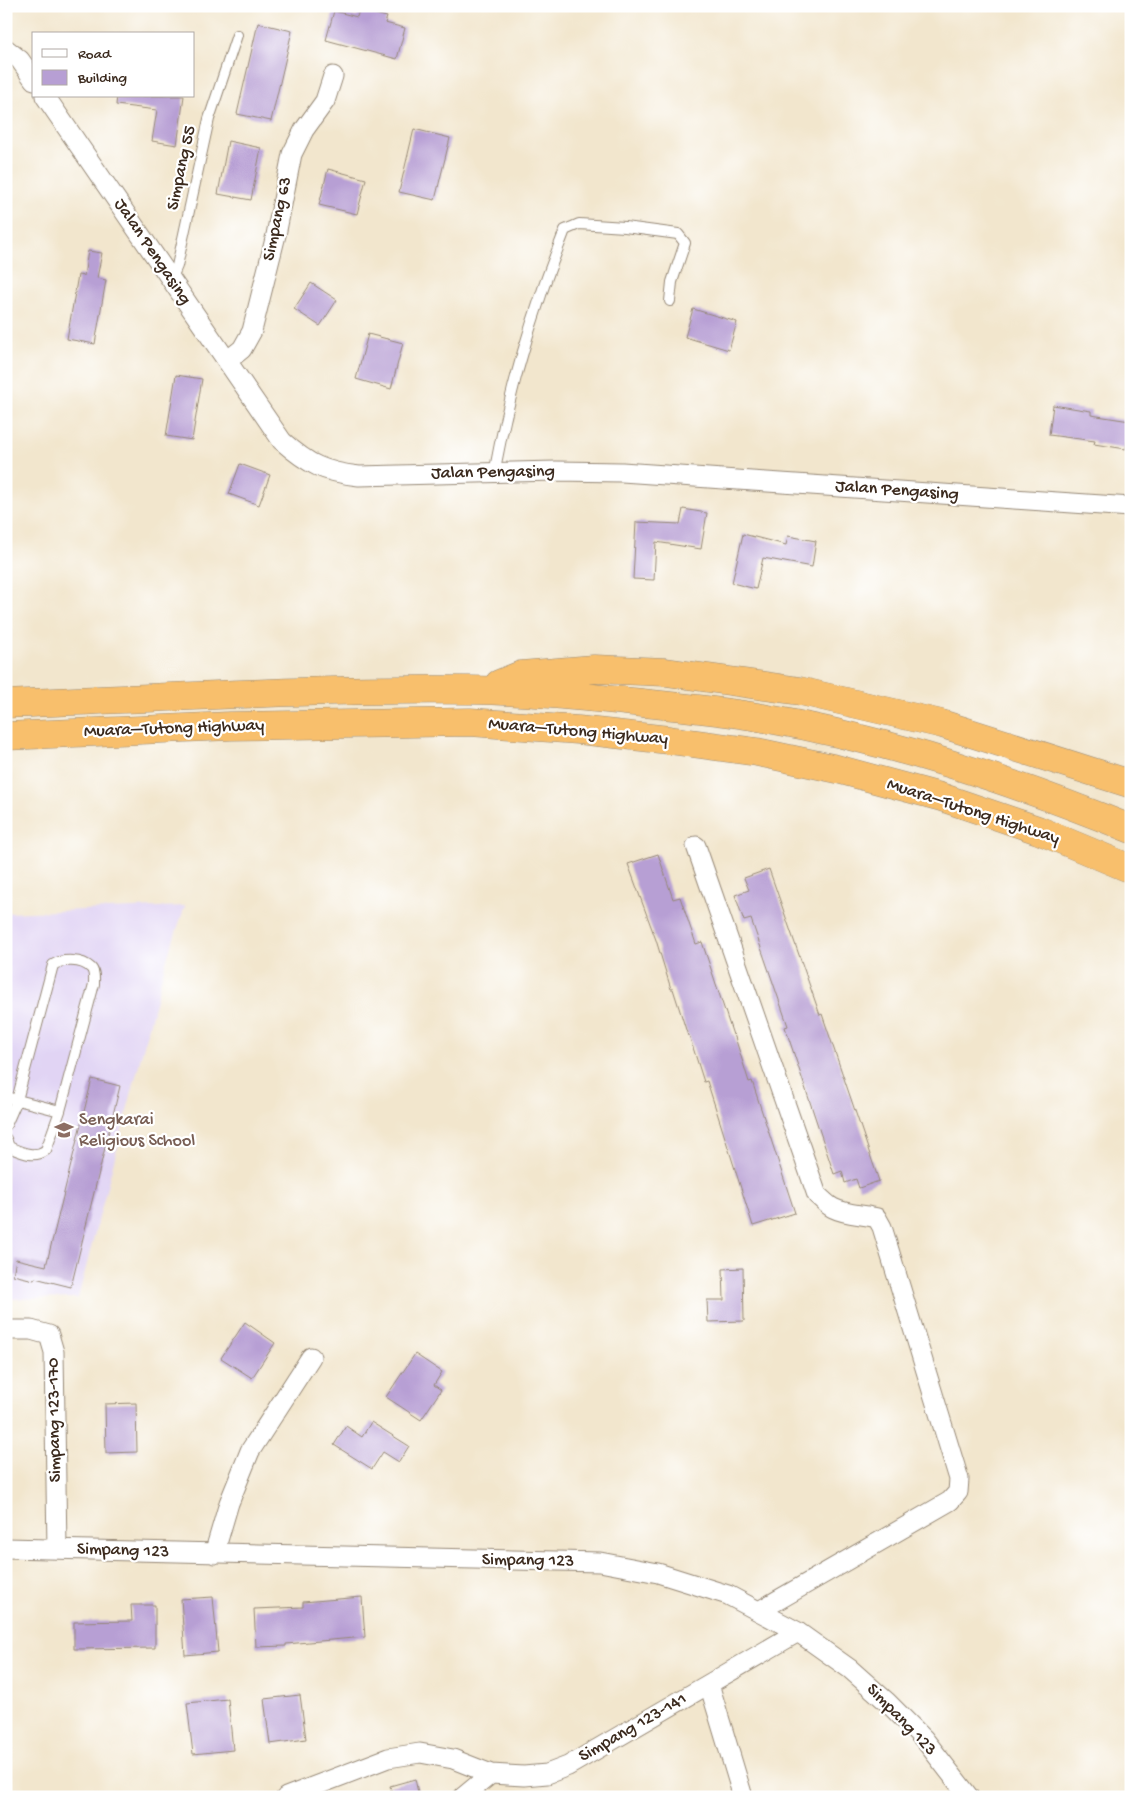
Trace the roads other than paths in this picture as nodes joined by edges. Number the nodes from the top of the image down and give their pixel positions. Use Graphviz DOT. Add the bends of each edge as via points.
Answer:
graph roads {
  1 [pos="237,34"];
  2 [pos="6,49"];
  3 [pos="333,76"];
  4 [pos="32,77"];
  5 [pos="46,98"];
  6 [pos="171,280"];
  7 [pos="670,301"];
  8 [pos="226,361"];
  9 [pos="494,474"];
  10 [pos="1131,507"];
  11 [pos="484,690"];
  12 [pos="6,704"];
  13 [pos="6,736"];
  14 [pos="1127,779"];
  15 [pos="1131,829"];
  16 [pos="696,846"];
  17 [pos="1131,869"];
  18 [pos="6,1097"];
  19 [pos="17,1100"];
  20 [pos="60,1111"];
  21 [pos="6,1125"];
  22 [pos="6,1139"];
  23 [pos="6,1330"];
  24 [pos="311,1357"];
  25 [pos="6,1548"];
  26 [pos="57,1550"];
  27 [pos="214,1554"];
  28 [pos="760,1611"];
  29 [pos="798,1632"];
  30 [pos="709,1684"];
  31 [pos="491,1774"];
  32 [pos="286,1797"];
  33 [pos="462,1797"];
  34 [pos="743,1797"];
  35 [pos="969,1797"];
  1 -- 6 [label="lane, Simpang 55" via="210,119 177,266"];
  2 -- 4 [label="street" via="20,60"];
  3 -- 8 [label="street, Simpang 63" via="325,101 292,154 252,331 242,349"];
  5 -- 6 [label="street, Jalan Pengasing"];
  6 -- 8 [label="street, Jalan Pengasing"];
  7 -- 9 [label="lane" via="672,282 685,243 678,234 579,224 565,230 522,358"];
  8 -- 9 [label="street, Jalan Pengasing" via="282,441 316,466 359,476"];
  9 -- 10 [label="street, Jalan Pengasing" via="622,472"];
  11 -- 12 [label="highway, Muara–Tutong Highway" via="348,691"];
  11 -- 14 [label="highway" via="521,675 594,669 666,672 800,691 942,724"];
  11 -- 15 [label="highway, Muara–Tutong Highway" via="674,706 818,729 950,763 1049,796"];
  13 -- 17 [label="highway, Muara–Tutong Highway" via="230,726 470,722 660,739 757,752 838,769 932,795 1038,830"];
  16 -- 28 [label="street" via="817,1195 831,1207 877,1218 882,1227 958,1478 958,1492 950,1501"];
  18 -- 19 [label="lane"];
  19 -- 20 [label="lane"];
  19 -- 20 [label="lane" via="52,965 65,960 82,963 94,973 94,984"];
  19 -- 21 [label="lane"];
  20 -- 22 [label="lane" via="42,1153 34,1155 9,1148"];
  23 -- 26 [label="street, Simpang 123-170" via="31,1330 49,1335 54,1352"];
  24 -- 27 [label="street" via="250,1451 228,1503"];
  25 -- 26 [label="street, Simpang 123"];
  26 -- 27 [label="street, Simpang 123"];
  27 -- 28 [label="street, Simpang 123" via="600,1562 658,1573 728,1595"];
  28 -- 29 [label="street, Simpang 123"];
  29 -- 30 [label="street, Simpang 123-141"];
  29 -- 35 [label="street, Simpang 123" via="850,1669 886,1701 924,1739"];
  30 -- 31 [label="street, Simpang 123-141" via="568,1766 547,1774"];
  30 -- 34 [label="street"];
  31 -- 32 [label="street, Simpang 123-141" via="453,1759 420,1753 388,1758"];
  31 -- 33 [label="street"];
}
